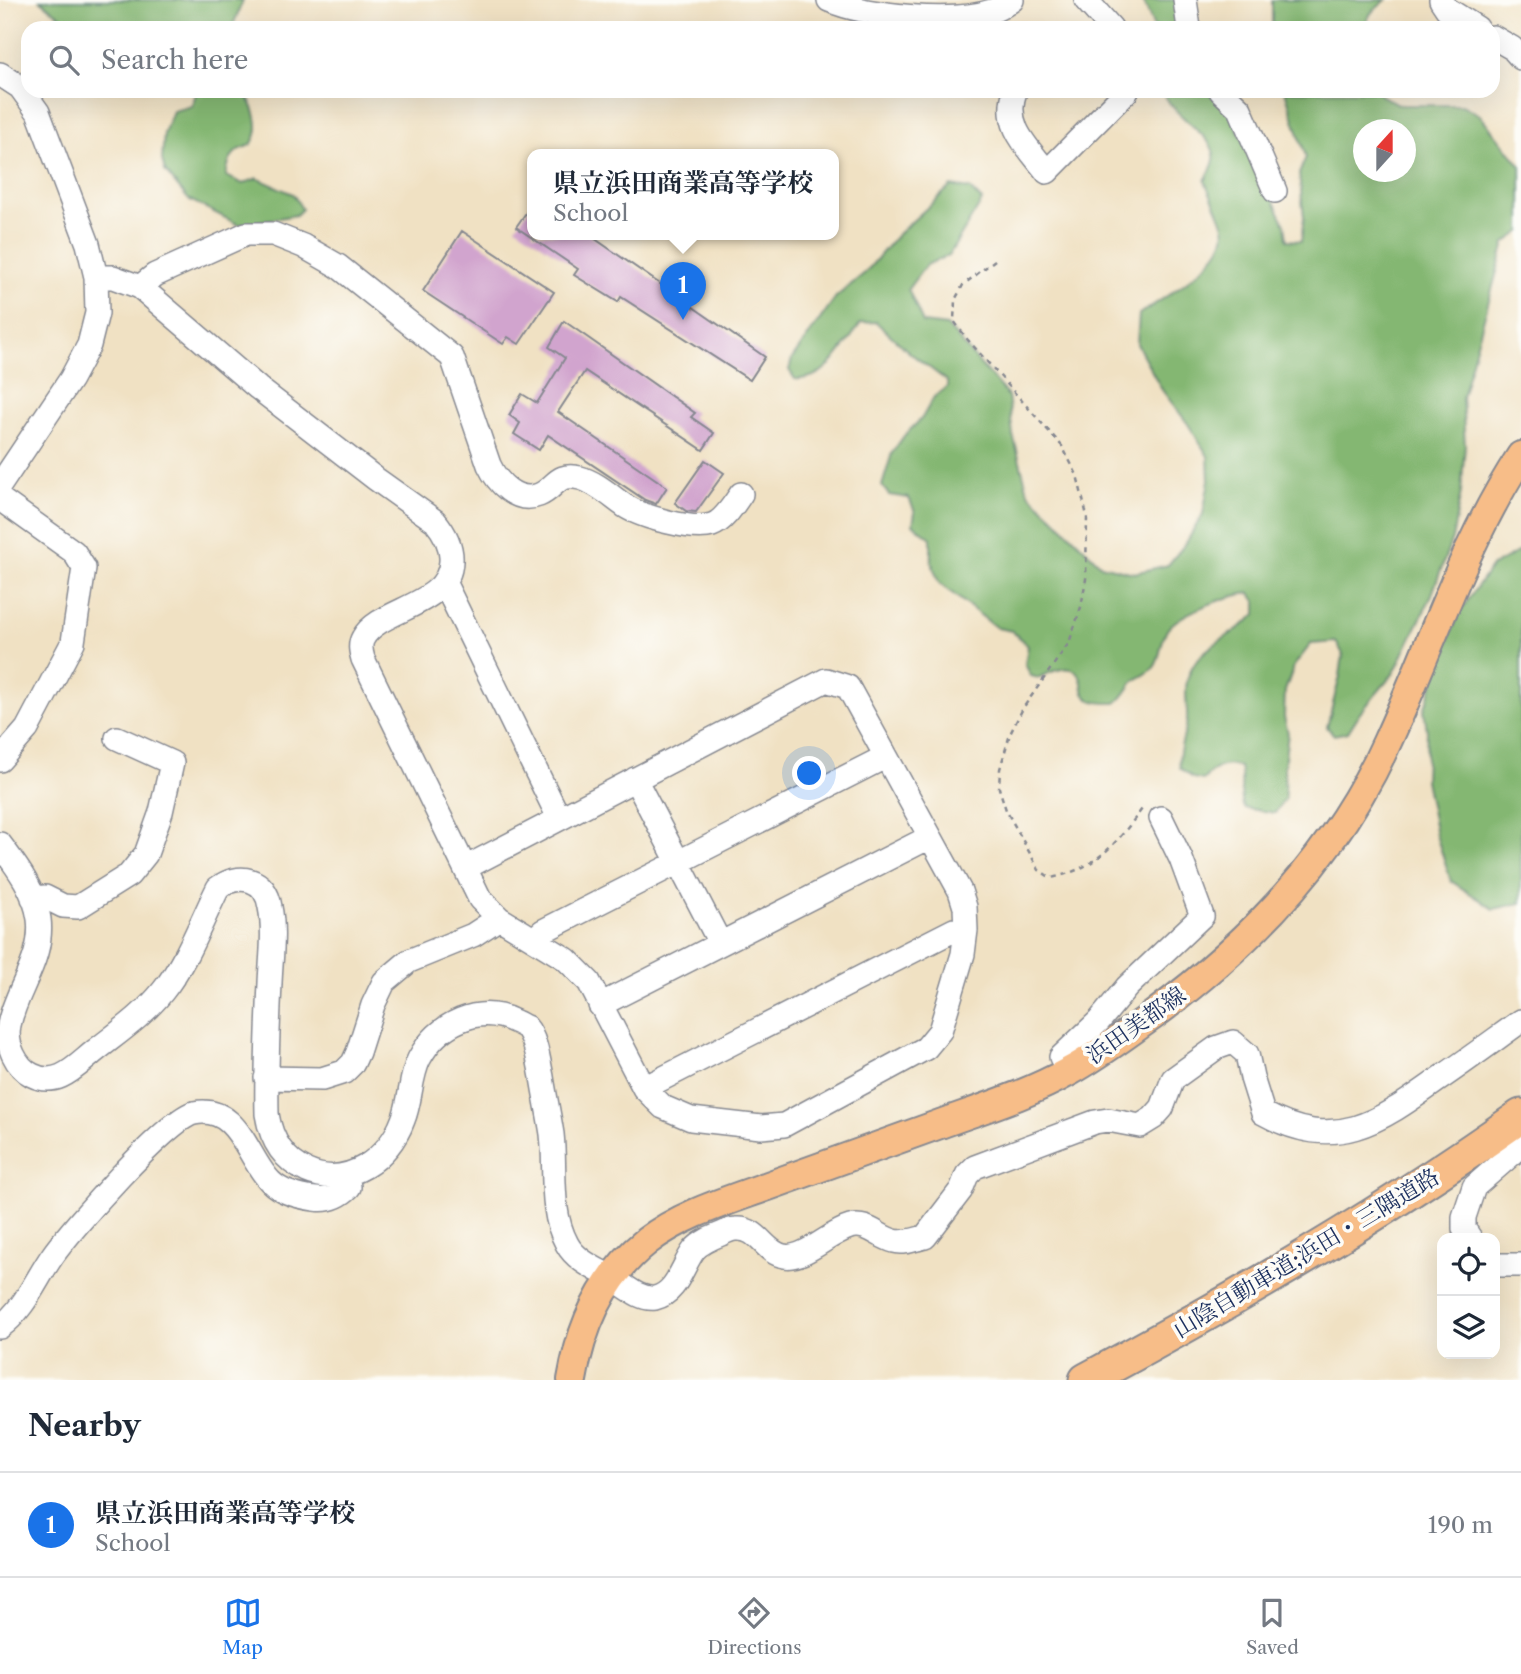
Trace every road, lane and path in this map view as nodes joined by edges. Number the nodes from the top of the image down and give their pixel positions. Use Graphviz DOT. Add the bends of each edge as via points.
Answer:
graph roads {
  1 [pos="829,0"];
  2 [pos="1086,0"];
  3 [pos="1185,0"];
  4 [pos="1441,0"];
  5 [pos="1003,13"];
  6 [pos="1105,21"];
  7 [pos="1188,21"];
  8 [pos="1466,21"];
  9 [pos="1500,41"];
  10 [pos="1521,58"];
  11 [pos="0,74"];
  12 [pos="21,88"];
  13 [pos="28,98"];
  14 [pos="1012,98"];
  15 [pos="1119,98"];
  16 [pos="1228,98"];
  17 [pos="1275,191"];
  18 [pos="995,260"];
  19 [pos="96,276"];
  20 [pos="140,287"];
  21 [pos="1521,456"];
  22 [pos="0,485"];
  23 [pos="741,494"];
  24 [pos="0,499"];
  25 [pos="444,582"];
  26 [pos="117,738"];
  27 [pos="885,757"];
  28 [pos="0,760"];
  29 [pos="635,779"];
  30 [pos="559,818"];
  31 [pos="1161,818"];
  32 [pos="930,837"];
  33 [pos="0,845"];
  34 [pos="678,861"];
  35 [pos="465,868"];
  36 [pos="33,898"];
  37 [pos="499,918"];
  38 [pos="966,930"];
  39 [pos="535,938"];
  40 [pos="720,943"];
  41 [pos="600,1005"];
  42 [pos="1521,1021"];
  43 [pos="4,1028"];
  44 [pos="1069,1072"];
  45 [pos="266,1078"];
  46 [pos="644,1088"];
  47 [pos="1521,1116"];
  48 [pos="1521,1146"];
  49 [pos="348,1175"];
  50 [pos="1467,1233"];
  51 [pos="1500,1265"];
  52 [pos="1521,1265"];
  53 [pos="611,1278"];
  54 [pos="0,1327"];
  55 [pos="572,1380"];
  56 [pos="1086,1380"];
  1 -- 5 [label="street" via="853,9 916,16"];
  2 -- 6 [label="street"];
  3 -- 7 [label="street"];
  4 -- 8 [label="street"];
  9 -- 10 [label="street"];
  11 -- 12 [label="street"];
  13 -- 19 [label="street" via="38,113"];
  14 -- 15 [label="street" via="1013,126 1047,172"];
  16 -- 17 [label="street" via="1240,109"];
  18 -- 31 [label="path" via="963,285 955,300 954,321 1062,446 1077,475 1087,516 1081,607 1069,643 1010,734 999,788 1039,870 1051,878 1091,864 1115,844 1142,809 1148,806"];
  19 -- 20 [label="street"];
  19 -- 22 [label="street" via="97,313 89,345"];
  20 -- 23 [label="street" via="155,275 246,234 273,234 338,266 452,357 489,465 511,492 539,495 572,476 586,480 629,509 687,527 715,525"];
  20 -- 25 [label="street" via="258,388 435,522 451,552 451,568"];
  21 -- 44 [label="main road, 浜田美都線" via="1488,512 1386,744 1346,819 1278,907 1245,940 1178,996"];
  24 -- 28 [label="street" via="74,552 85,568 73,642 27,729"];
  25 -- 30 [label="street"];
  25 -- 35 [label="street" via="422,601 368,631 360,650"];
  26 -- 36 [label="street" via="172,763 146,854 129,875 78,907"];
  27 -- 29 [label="street" via="848,687 826,680"];
  27 -- 32 [label="street"];
  27 -- 34 [label="street"];
  29 -- 30 [label="street"];
  29 -- 34 [label="street"];
  30 -- 35 [label="street"];
  31 -- 44 [label="street" via="1202,916 1061,1057"];
  32 -- 38 [label="street" via="960,891"];
  32 -- 40 [label="street"];
  33 -- 36 [label="street"];
  34 -- 39 [label="street"];
  34 -- 40 [label="street"];
  35 -- 37 [label="street" via="480,899"];
  36 -- 43 [label="street" via="40,920 37,953"];
  37 -- 39 [label="street"];
  37 -- 45 [label="street" via="472,935 409,961 384,982 358,1052 344,1072 322,1079"];
  38 -- 46 [label="street" via="954,930"];
  38 -- 46 [label="street" via="946,1016 926,1048 784,1125 761,1128 691,1119 663,1107"];
  39 -- 41 [label="street" via="566,958 589,982"];
  40 -- 41 [label="street"];
  41 -- 46 [label="street"];
  42 -- 53 [label="street" via="1396,1110 1362,1127 1336,1132 1307,1130 1263,1113 1247,1054 1233,1042 1216,1048 1173,1079 1162,1108 1140,1126 1095,1122 975,1167 926,1237 895,1242 861,1226 852,1227 786,1257 773,1253 758,1235 734,1229 704,1241 677,1281 655,1298 642,1297"];
  43 -- 45 [label="street" via="20,1069 42,1080 59,1079 136,1019 163,991 181,965 218,888 229,879 247,878 261,886 270,905"];
  44 -- 53 [label="main road, 浜田美都線" via="1002,1102 697,1212 648,1240"];
  45 -- 49 [label="street" via="269,1127 283,1153 321,1176"];
  47 -- 56 [label="highway, 山陰自動車道;浜田・三隅道路" via="1328,1245"];
  48 -- 50 [label="street" via="1474,1187 1464,1217"];
  49 -- 53 [label="street" via="367,1166 396,1136 418,1060 432,1041 454,1022 478,1014 504,1016 526,1027 538,1053 552,1135 557,1216 567,1246 591,1268"];
  49 -- 54 [label="street" via="349,1187 336,1197 321,1200 296,1195 274,1185 225,1118 207,1112 182,1118 69,1235 16,1313"];
  51 -- 52 [label="street"];
  53 -- 55 [label="main road, 浜田美都線" via="587,1322"];
}
